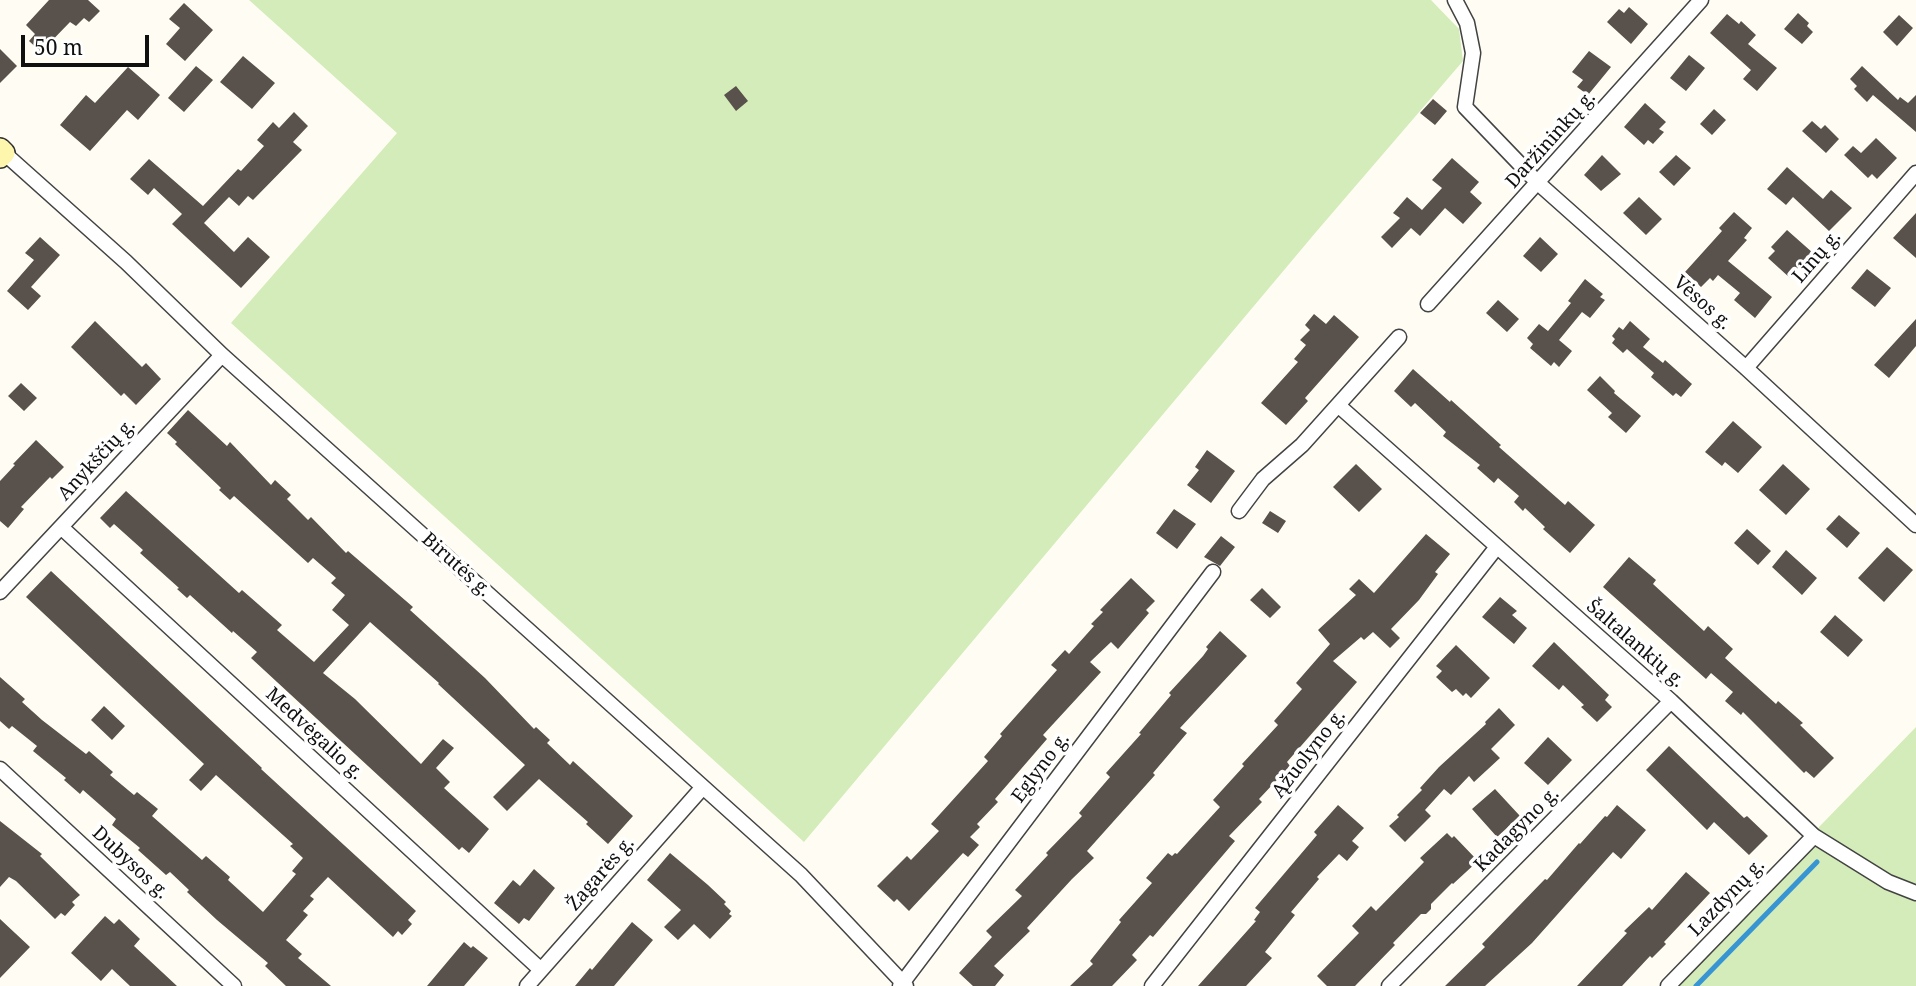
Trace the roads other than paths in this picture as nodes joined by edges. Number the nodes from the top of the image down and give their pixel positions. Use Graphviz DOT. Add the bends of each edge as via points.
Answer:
graph roads {
  1 [pos="1455,0"];
  2 [pos="1700,0"];
  3 [pos="1,153"];
  4 [pos="1916,173"];
  5 [pos="1538,183"];
  6 [pos="1428,304"];
  7 [pos="1399,337"];
  8 [pos="222,355"];
  9 [pos="1746,368"];
  10 [pos="1339,406"];
  11 [pos="1239,511"];
  12 [pos="1916,525"];
  13 [pos="61,527"];
  14 [pos="1496,548"];
  15 [pos="1213,572"];
  16 [pos="0,592"];
  17 [pos="1671,701"];
  18 [pos="0,769"];
  19 [pos="703,787"];
  20 [pos="1814,836"];
  21 [pos="1916,893"];
  22 [pos="541,970"];
  23 [pos="903,985"];
  24 [pos="234,986"];
  25 [pos="527,986"];
  26 [pos="1152,986"];
  27 [pos="1390,986"];
  28 [pos="1668,986"];
  1 -- 5 [label="street, Vėsos g." via="1467,23 1473,53 1465,107"];
  2 -- 5 [label="street, Daržininkų g."];
  3 -- 8 [label="street, Birutės g." via="126,262"];
  4 -- 9 [label="street, Linų g."];
  5 -- 6 [label="street, Daržininkų g."];
  5 -- 9 [label="street, Vėsos g."];
  7 -- 10 [label="street"];
  8 -- 13 [label="street, Anykščių g."];
  8 -- 19 [label="street, Birutės g."];
  9 -- 12 [label="street, Vėsos g."];
  10 -- 11 [label="street" via="1263,479"];
  10 -- 14 [label="street, Šaltalankių g."];
  13 -- 16 [label="street, Anykščių g."];
  13 -- 22 [label="street, Medvėgalio g."];
  14 -- 17 [label="street, Šaltalankių g."];
  14 -- 26 [label="street, Ąžuolyno g."];
  15 -- 23 [label="street, Eglyno g."];
  17 -- 20 [label="street, Šaltalankių g."];
  17 -- 27 [label="street, Kadagyno g."];
  18 -- 24 [label="street, Dubysos g."];
  19 -- 22 [label="street, Žagarės g."];
  19 -- 23 [label="street, Birutės g." via="801,875"];
  20 -- 21 [label="street, Šaltalankių g." via="1888,883"];
  20 -- 28 [label="street, Lazdynų g."];
  22 -- 25 [label="street, Žagarės g."];
}
